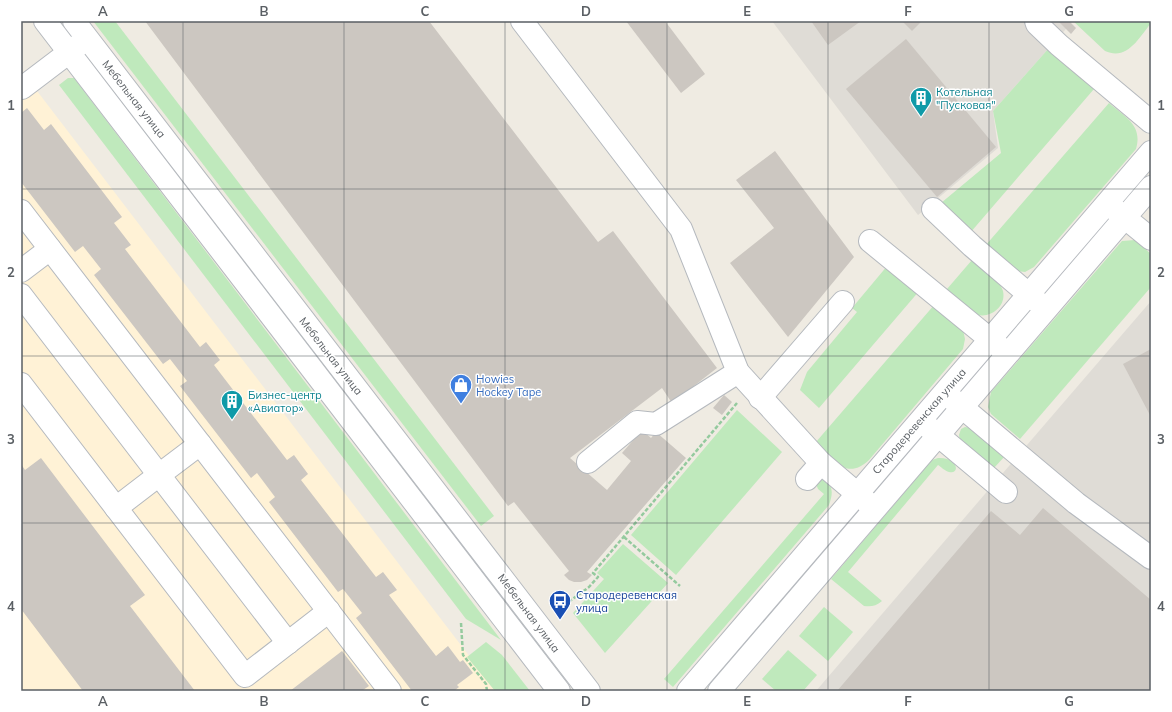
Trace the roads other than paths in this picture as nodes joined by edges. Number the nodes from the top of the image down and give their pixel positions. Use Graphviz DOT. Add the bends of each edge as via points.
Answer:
graph roads {
  1 [pos="45,21"];
  2 [pos="74,21"];
  3 [pos="522,21"];
  4 [pos="1036,21"];
  5 [pos="87,38"];
  6 [pos="69,52"];
  7 [pos="22,88"];
  8 [pos="1151,122"];
  9 [pos="1151,152"];
  10 [pos="1151,187"];
  11 [pos="1107,203"];
  12 [pos="933,209"];
  13 [pos="21,211"];
  14 [pos="1124,218"];
  15 [pos="1151,240"];
  16 [pos="870,241"];
  17 [pos="50,249"];
  18 [pos="21,271"];
  19 [pos="1028,294"];
  20 [pos="21,295"];
  21 [pos="844,302"];
  22 [pos="1046,309"];
  23 [pos="990,339"];
  24 [pos="1008,354"];
  25 [pos="738,372"];
  26 [pos="21,384"];
  27 [pos="944,392"];
  28 [pos="760,398"];
  29 [pos="962,407"];
  30 [pos="920,420"];
  31 [pos="938,435"];
  32 [pos="200,444"];
  33 [pos="588,462"];
  34 [pos="821,463"];
  35 [pos="159,475"];
  36 [pos="807,479"];
  37 [pos="1006,492"];
  38 [pos="857,494"];
  39 [pos="116,508"];
  40 [pos="875,509"];
  41 [pos="1151,558"];
  42 [pos="329,612"];
  43 [pos="288,643"];
  44 [pos="390,691"];
  45 [pos="559,691"];
  46 [pos="589,691"];
  47 [pos="688,691"];
  48 [pos="719,691"];
  1 -- 6 [label="street, Мебельная улица"];
  2 -- 5 [label="street, Мебельная улица"];
  3 -- 25 [label="street" via="681,229"];
  4 -- 8 [label="street" via="1059,45"];
  5 -- 6 [label="street"];
  5 -- 46 [label="street, Мебельная улица"];
  6 -- 7 [label="street"];
  6 -- 45 [label="street, Мебельная улица"];
  9 -- 11 [label="street, Стародеревенская улица"];
  10 -- 14 [label="street"];
  11 -- 14 [label="street"];
  11 -- 19 [label="street, Стародеревенская улица"];
  12 -- 19 [label="street"];
  13 -- 17 [label="street"];
  14 -- 15 [label="street"];
  14 -- 22 [label="street"];
  16 -- 23 [label="street"];
  17 -- 18 [label="street"];
  17 -- 32 [label="street"];
  19 -- 22 [label="street"];
  19 -- 23 [label="street, Стародеревенская улица"];
  20 -- 35 [label="street"];
  21 -- 28 [label="street"];
  22 -- 24 [label="street"];
  23 -- 24 [label="street"];
  23 -- 27 [label="street, Стародеревенская улица"];
  24 -- 29 [label="street"];
  25 -- 28 [label="street"];
  25 -- 33 [label="street" via="656,424 637,422"];
  26 -- 39 [label="street"];
  27 -- 29 [label="street"];
  27 -- 30 [label="street, Стародеревенская улица"];
  28 -- 34 [label="street"];
  29 -- 31 [label="street"];
  29 -- 41 [label="street" via="1076,504"];
  30 -- 31 [label="street"];
  30 -- 38 [label="street, Стародеревенская улица"];
  31 -- 37 [label="street"];
  31 -- 40 [label="street"];
  32 -- 35 [label="street"];
  32 -- 42 [label="street"];
  34 -- 36 [label="street"];
  34 -- 38 [label="street"];
  35 -- 39 [label="street"];
  35 -- 43 [label="street"];
  38 -- 40 [label="street"];
  38 -- 47 [label="street, Стародеревенская улица"];
  39 -- 43 [label="street" via="245,676"];
  40 -- 48 [label="street"];
  42 -- 43 [label="street"];
  42 -- 44 [label="street"];
}
